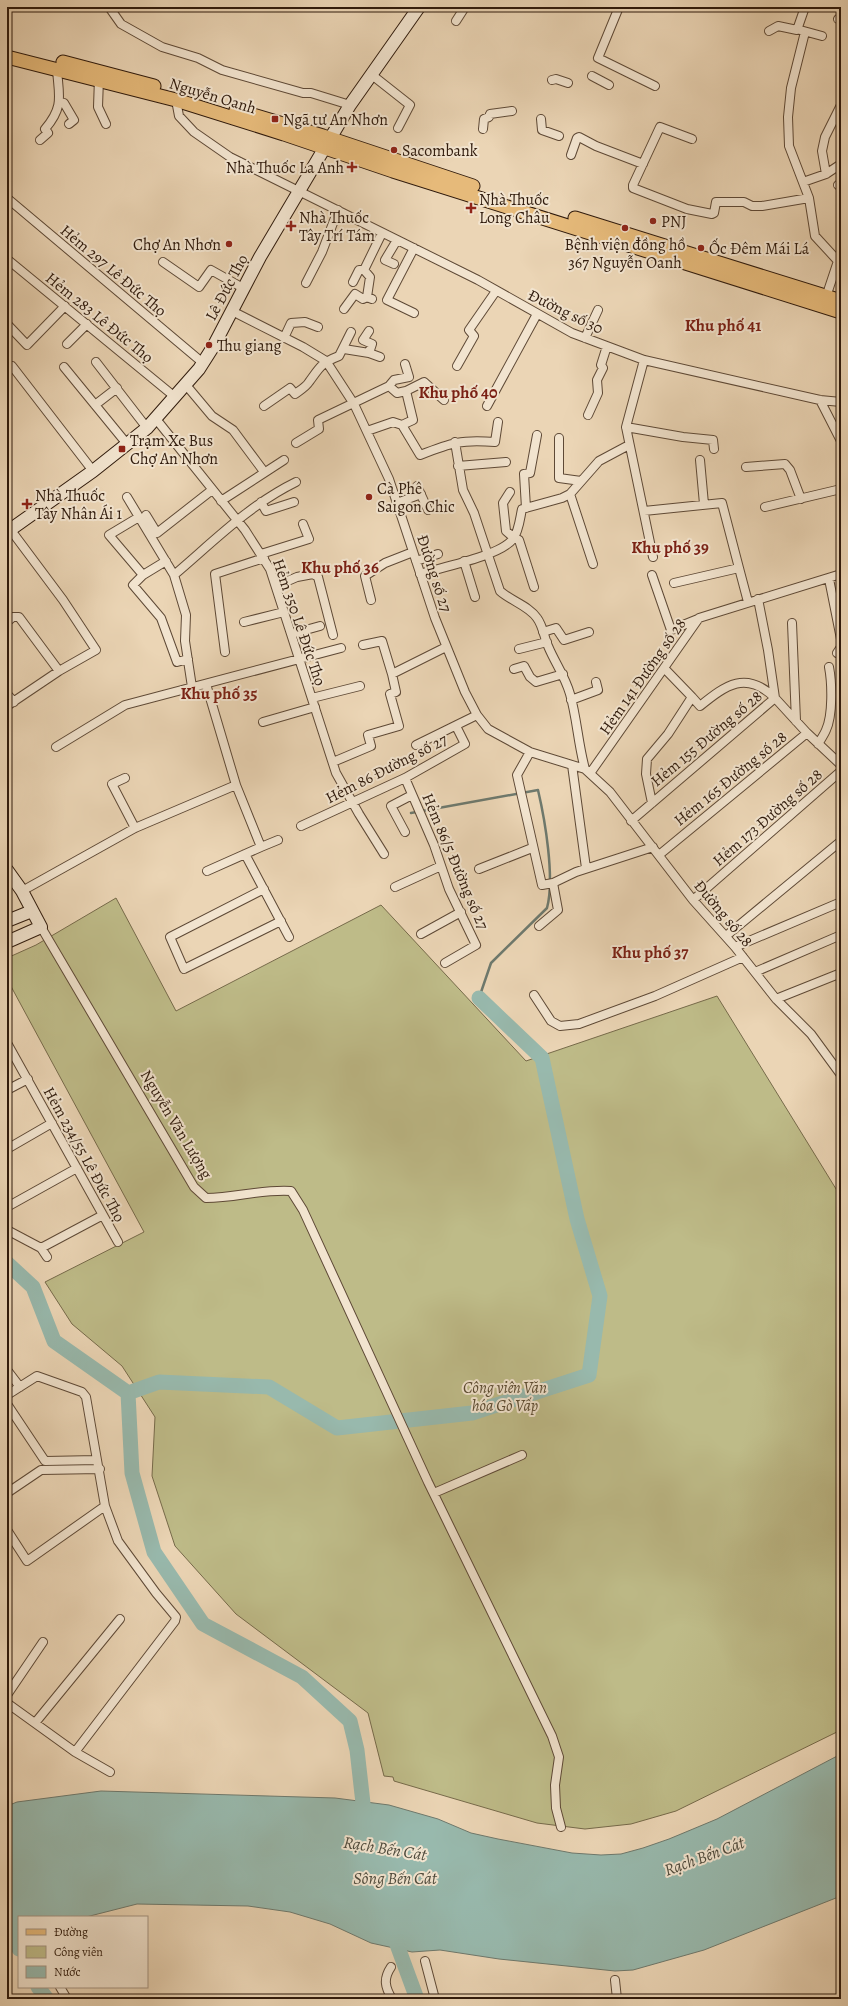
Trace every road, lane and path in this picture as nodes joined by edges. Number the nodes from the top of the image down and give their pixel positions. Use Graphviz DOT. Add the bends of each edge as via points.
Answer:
graph roads {
  1 [pos="109,7"];
  2 [pos="419,7"];
  3 [pos="465,7"];
  4 [pos="619,7"];
  5 [pos="805,7"];
  6 [pos="456,21"];
  7 [pos="770,31"];
  8 [pos="801,31"];
  9 [pos="822,36"];
  10 [pos="7,47"];
  11 [pos="7,57"];
  12 [pos="57,70"];
  13 [pos="372,75"];
  14 [pos="99,76"];
  15 [pos="592,76"];
  16 [pos="552,80"];
  17 [pos="568,83"];
  18 [pos="609,85"];
  19 [pos="655,86"];
  20 [pos="176,100"];
  21 [pos="60,102"];
  22 [pos="350,105"];
  23 [pos="841,105"];
  24 [pos="512,111"];
  25 [pos="541,119"];
  26 [pos="69,124"];
  27 [pos="106,124"];
  28 [pos="398,128"];
  29 [pos="482,129"];
  30 [pos="559,136"];
  31 [pos="692,139"];
  32 [pos="40,140"];
  33 [pos="328,143"];
  34 [pos="571,155"];
  35 [pos="643,164"];
  36 [pos="841,164"];
  37 [pos="826,174"];
  38 [pos="803,182"];
  39 [pos="299,191"];
  40 [pos="7,198"];
  41 [pos="809,198"];
  42 [pos="338,210"];
  43 [pos="382,233"];
  44 [pos="397,240"];
  45 [pos="414,248"];
  46 [pos="7,258"];
  47 [pos="163,262"];
  48 [pos="394,264"];
  49 [pos="364,270"];
  50 [pos="353,282"];
  51 [pos="306,283"];
  52 [pos="243,288"];
  53 [pos="496,291"];
  54 [pos="826,297"];
  55 [pos="841,301"];
  56 [pos="65,306"];
  57 [pos="344,309"];
  58 [pos="598,310"];
  59 [pos="232,311"];
  60 [pos="841,312"];
  61 [pos="414,313"];
  62 [pos="537,314"];
  63 [pos="7,324"];
  64 [pos="87,324"];
  65 [pos="318,327"];
  66 [pos="369,331"];
  67 [pos="351,332"];
  68 [pos="284,338"];
  69 [pos="585,338"];
  70 [pos="67,344"];
  71 [pos="607,346"];
  72 [pos="344,349"];
  73 [pos="369,353"];
  74 [pos="380,357"];
  75 [pos="644,360"];
  76 [pos="326,361"];
  77 [pos="96,362"];
  78 [pos="203,363"];
  79 [pos="405,364"];
  80 [pos="12,366"];
  81 [pos="457,366"];
  82 [pos="64,367"];
  83 [pos="186,385"];
  84 [pos="389,386"];
  85 [pos="117,388"];
  86 [pos="406,391"];
  87 [pos="175,397"];
  88 [pos="444,400"];
  89 [pos="820,400"];
  90 [pos="841,402"];
  91 [pos="354,404"];
  92 [pos="95,405"];
  93 [pos="264,406"];
  94 [pos="487,406"];
  95 [pos="588,415"];
  96 [pos="156,419"];
  97 [pos="498,422"];
  98 [pos="402,424"];
  99 [pos="147,428"];
  100 [pos="626,428"];
  101 [pos="367,431"];
  102 [pos="537,434"];
  103 [pos="560,438"];
  104 [pos="841,441"];
  105 [pos="455,442"];
  106 [pos="296,443"];
  107 [pos="127,444"];
  108 [pos="629,445"];
  109 [pos="714,449"];
  110 [pos="284,460"];
  111 [pos="700,460"];
  112 [pos="506,462"];
  113 [pos="458,466"];
  114 [pos="746,467"];
  115 [pos="262,469"];
  116 [pos="93,471"];
  117 [pos="581,481"];
  118 [pos="296,482"];
  119 [pos="418,486"];
  120 [pos="841,489"];
  121 [pos="212,490"];
  122 [pos="510,492"];
  123 [pos="421,494"];
  124 [pos="570,494"];
  125 [pos="127,497"];
  126 [pos="801,499"];
  127 [pos="221,501"];
  128 [pos="261,502"];
  129 [pos="294,502"];
  130 [pos="397,503"];
  131 [pos="704,504"];
  132 [pos="765,507"];
  133 [pos="526,508"];
  134 [pos="428,510"];
  135 [pos="644,510"];
  136 [pos="142,516"];
  137 [pos="237,521"];
  138 [pos="303,524"];
  139 [pos="9,531"];
  140 [pos="514,538"];
  141 [pos="413,552"];
  142 [pos="438,554"];
  143 [pos="488,555"];
  144 [pos="262,556"];
  145 [pos="653,557"];
  146 [pos="166,561"];
  147 [pos="416,561"];
  148 [pos="464,561"];
  149 [pos="593,564"];
  150 [pos="739,568"];
  151 [pos="420,574"];
  152 [pos="841,574"];
  153 [pos="143,575"];
  154 [pos="174,575"];
  155 [pos="652,575"];
  156 [pos="829,579"];
  157 [pos="674,583"];
  158 [pos="276,586"];
  159 [pos="534,588"];
  160 [pos="475,597"];
  161 [pos="758,599"];
  162 [pos="371,600"];
  163 [pos="748,602"];
  164 [pos="284,612"];
  165 [pos="699,618"];
  166 [pos="7,622"];
  167 [pos="244,622"];
  168 [pos="792,623"];
  169 [pos="320,626"];
  170 [pos="543,632"];
  171 [pos="589,632"];
  172 [pos="291,634"];
  173 [pos="333,635"];
  174 [pos="841,639"];
  175 [pos="547,642"];
  176 [pos="363,645"];
  177 [pos="446,647"];
  178 [pos="341,648"];
  179 [pos="519,649"];
  180 [pos="225,652"];
  181 [pos="188,659"];
  182 [pos="299,659"];
  183 [pos="829,667"];
  184 [pos="664,668"];
  185 [pos="514,670"];
  186 [pos="59,671"];
  187 [pos="392,674"];
  188 [pos="563,674"];
  189 [pos="596,682"];
  190 [pos="206,684"];
  191 [pos="360,686"];
  192 [pos="192,687"];
  193 [pos="7,694"];
  194 [pos="692,697"];
  195 [pos="312,698"];
  196 [pos="775,698"];
  197 [pos="571,700"];
  198 [pos="10,704"];
  199 [pos="315,707"];
  200 [pos="477,715"];
  201 [pos="796,721"];
  202 [pos="263,722"];
  203 [pos="456,726"];
  204 [pos="807,733"];
  205 [pos="818,744"];
  206 [pos="416,745"];
  207 [pos="56,747"];
  208 [pos="530,752"];
  209 [pos="333,762"];
  210 [pos="572,765"];
  211 [pos="841,766"];
  212 [pos="588,771"];
  213 [pos="841,771"];
  214 [pos="125,778"];
  215 [pos="405,778"];
  216 [pos="236,785"];
  217 [pos="412,795"];
  218 [pos="352,802"];
  219 [pos="652,803"];
  220 [pos="631,821"];
  221 [pos="301,826"];
  222 [pos="136,828"];
  223 [pos="405,832"];
  224 [pos="278,840"];
  225 [pos="841,841"];
  226 [pos="261,847"];
  227 [pos="653,847"];
  228 [pos="532,848"];
  229 [pos="245,854"];
  230 [pos="384,854"];
  231 [pos="659,855"];
  232 [pos="441,866"];
  233 [pos="586,868"];
  234 [pos="479,869"];
  235 [pos="7,870"];
  236 [pos="207,871"];
  237 [pos="553,883"];
  238 [pos="395,887"];
  239 [pos="264,889"];
  240 [pos="22,891"];
  241 [pos="694,900"];
  242 [pos="841,902"];
  243 [pos="32,911"];
  244 [pos="461,912"];
  245 [pos="281,921"];
  246 [pos="7,922"];
  247 [pos="539,926"];
  248 [pos="41,927"];
  249 [pos="421,934"];
  250 [pos="841,935"];
  251 [pos="726,936"];
  252 [pos="289,937"];
  253 [pos="7,942"];
  254 [pos="735,947"];
  255 [pos="743,957"];
  256 [pos="445,963"];
  257 [pos="755,972"];
  258 [pos="841,974"];
  259 [pos="534,995"];
  260 [pos="776,999"];
  261 [pos="7,1043"];
  262 [pos="841,1075"];
  263 [pos="28,1079"];
  264 [pos="7,1090"];
  265 [pos="52,1123"];
  266 [pos="7,1149"];
  267 [pos="77,1168"];
  268 [pos="7,1207"];
  269 [pos="103,1215"];
  270 [pos="7,1230"];
  271 [pos="118,1242"];
  272 [pos="41,1248"];
  273 [pos="47,1257"];
  274 [pos="7,1370"];
  275 [pos="20,1387"];
  276 [pos="7,1395"];
  277 [pos="7,1404"];
  278 [pos="522,1455"];
  279 [pos="98,1460"];
  280 [pos="45,1461"];
  281 [pos="100,1469"];
  282 [pos="41,1470"];
  283 [pos="7,1493"];
  284 [pos="434,1493"];
  285 [pos="105,1506"];
  286 [pos="7,1530"];
  287 [pos="120,1619"];
  288 [pos="43,1642"];
  289 [pos="7,1696"];
  290 [pos="7,1703"];
  291 [pos="35,1723"];
  292 [pos="75,1752"];
  293 [pos="110,1772"];
  294 [pos="561,1827"];
  295 [pos="425,1961"];
  296 [pos="391,1967"];
  297 [pos="615,1980"];
  298 [pos="61,1988"];
  299 [pos="67,1999"];
  300 [pos="392,1999"];
  301 [pos="435,1999"];
  302 [pos="617,1999"];
  1 -- 22 [label="street" via="121,24 162,47 198,58 239,76"];
  2 -- 13 [label="street, Lê Đức Thọ"];
  3 -- 6 [label="street"];
  4 -- 19 [label="street" via="598,58"];
  5 -- 8 [label="street"];
  7 -- 8 [label="street" via="778,26"];
  8 -- 9 [label="street"];
  8 -- 38 [label="street" via="788,117 789,146"];
  10 -- 14 [label="main road, Nguyễn Oanh"];
  11 -- 12 [label="main road, Nguyễn Oanh"];
  12 -- 14 [label="main road, Nguyễn Oanh"];
  12 -- 21 [label="street"];
  13 -- 22 [label="street, Lê Đức Thọ"];
  13 -- 28 [label="street" via="410,105"];
  14 -- 20 [label="main road, Nguyễn Oanh"];
  14 -- 27 [label="street" via="98,107"];
  14 -- 33 [label="main road, Nguyễn Oanh"];
  15 -- 18 [label="street"];
  16 -- 17 [label="street"];
  20 -- 33 [label="main road, Nguyễn Oanh"];
  20 -- 39 [label="street, Đường số 30" via="179,116 194,132 230,157"];
  21 -- 26 [label="street" via="64,103 74,120"];
  21 -- 32 [label="street" via="58,110 45,129 48,133"];
  22 -- 33 [label="street, Lê Đức Thọ"];
  23 -- 37 [label="street" via="825,137 822,151"];
  24 -- 29 [label="street" via="490,114 484,119"];
  25 -- 30 [label="street" via="542,130"];
  31 -- 35 [label="street" via="660,127"];
  33 -- 39 [label="street, Lê Đức Thọ"];
  33 -- 54 [label="main road, Nguyễn Oanh" via="426,171"];
  33 -- 60 [label="main road, Nguyễn Oanh"];
  34 -- 35 [label="street" via="579,137"];
  35 -- 41 [label="street" via="633,188 686,209 712,214 716,202 744,202 752,206 762,206"];
  36 -- 37 [label="street"];
  37 -- 38 [label="street"];
  38 -- 41 [label="street"];
  39 -- 42 [label="street, Đường số 30"];
  39 -- 52 [label="street, Lê Đức Thọ"];
  40 -- 78 [label="street, Hẻm 297 Lê Đức Thọ"];
  41 -- 54 [label="street" via="815,236 838,261"];
  42 -- 43 [label="street, Đường số 30"];
  42 -- 51 [label="street" via="322,252"];
  43 -- 44 [label="street, Đường số 30"];
  43 -- 49 [label="street"];
  44 -- 45 [label="street, Đường số 30"];
  44 -- 48 [label="street" via="385,260"];
  45 -- 53 [label="street, Đường số 30"];
  45 -- 61 [label="street" via="387,300"];
  46 -- 56 [label="street, Hẻm 283 Lê Đức Thọ"];
  47 -- 52 [label="street" via="199,287 211,270"];
  49 -- 50 [label="street" via="359,270"];
  49 -- 57 [label="street" via="370,277 370,298 363,299 355,294"];
  52 -- 59 [label="street, Lê Đức Thọ"];
  53 -- 62 [label="street, Đường số 30"];
  53 -- 81 [label="street" via="469,330 474,336"];
  54 -- 55 [label="main road, Nguyễn Oanh"];
  56 -- 63 [label="street" via="27,345"];
  56 -- 64 [label="street, Hẻm 283 Lê Đức Thọ"];
  58 -- 69 [label="street"];
  59 -- 68 [label="street, Đường số 27"];
  59 -- 78 [label="street, Lê Đức Thọ"];
  62 -- 69 [label="street, Đường số 30"];
  62 -- 94 [label="street"];
  64 -- 70 [label="street"];
  64 -- 87 [label="street, Hẻm 283 Lê Đức Thọ"];
  65 -- 68 [label="street" via="305,322 291,323"];
  66 -- 73 [label="street" via="363,340 372,344"];
  67 -- 72 [label="street"];
  68 -- 76 [label="street, Đường số 27"];
  69 -- 71 [label="street, Đường số 30"];
  71 -- 75 [label="street, Đường số 30"];
  71 -- 95 [label="street" via="601,365 603,368 597,380 598,393"];
  72 -- 73 [label="street"];
  72 -- 76 [label="street" via="340,356"];
  73 -- 74 [label="street"];
  75 -- 89 [label="street, Đường số 30"];
  75 -- 100 [label="street"];
  76 -- 91 [label="street, Đường số 27"];
  76 -- 93 [label="street" via="316,370 309,383 295,394 290,388"];
  77 -- 85 [label="street"];
  78 -- 83 [label="street, Lê Đức Thọ"];
  79 -- 84 [label="street" via="409,376 394,380"];
  80 -- 116 [label="street"];
  82 -- 92 [label="street"];
  83 -- 87 [label="street, Lê Đức Thọ"];
  83 -- 115 [label="street" via="212,416 233,430"];
  84 -- 86 [label="street" via="398,393"];
  84 -- 91 [label="street"];
  85 -- 92 [label="street"];
  85 -- 99 [label="street"];
  86 -- 88 [label="street" via="424,382"];
  86 -- 98 [label="street" via="413,420"];
  87 -- 96 [label="street, Lê Đức Thọ"];
  89 -- 90 [label="street, Đường số 30"];
  89 -- 104 [label="street"];
  91 -- 101 [label="street, Đường số 27"];
  91 -- 106 [label="street" via="318,420 319,428"];
  92 -- 107 [label="street"];
  96 -- 99 [label="street, Lê Đức Thọ"];
  96 -- 121 [label="street, Hẻm 350 Lê Đức Thọ"];
  97 -- 105 [label="street" via="495,442"];
  98 -- 101 [label="street" via="394,422"];
  98 -- 105 [label="street" via="420,455"];
  99 -- 107 [label="street, Lê Đức Thọ"];
  100 -- 108 [label="street"];
  100 -- 109 [label="street" via="713,440"];
  101 -- 130 [label="street, Đường số 27"];
  102 -- 133 [label="street" via="530,472 524,474"];
  103 -- 117 [label="street" via="559,478"];
  105 -- 113 [label="street"];
  107 -- 116 [label="street, Lê Đức Thọ"];
  108 -- 117 [label="street" via="599,461"];
  108 -- 135 [label="street"];
  110 -- 127 [label="street"];
  111 -- 131 [label="street"];
  112 -- 113 [label="street"];
  113 -- 143 [label="street" via="463,490 474,513"];
  114 -- 126 [label="street" via="785,464 790,470"];
  116 -- 139 [label="street, Lê Đức Thọ"];
  117 -- 124 [label="street"];
  118 -- 128 [label="street"];
  119 -- 123 [label="street"];
  120 -- 126 [label="street"];
  121 -- 127 [label="street, Hẻm 350 Lê Đức Thọ"];
  121 -- 136 [label="street" via="157,533"];
  122 -- 140 [label="street" via="503,503 506,531"];
  123 -- 130 [label="street"];
  123 -- 134 [label="street"];
  124 -- 133 [label="street"];
  124 -- 149 [label="street"];
  125 -- 136 [label="street"];
  126 -- 132 [label="street"];
  127 -- 137 [label="street, Hẻm 350 Lê Đức Thọ"];
  128 -- 129 [label="street" via="266,511"];
  128 -- 137 [label="street"];
  130 -- 141 [label="street, Đường số 27"];
  131 -- 135 [label="street"];
  131 -- 150 [label="street" via="722,503"];
  133 -- 140 [label="street" via="522,509"];
  135 -- 145 [label="street"];
  136 -- 146 [label="street"];
  136 -- 153 [label="street" via="109,535"];
  137 -- 144 [label="street, Hẻm 350 Lê Đức Thọ"];
  137 -- 154 [label="street"];
  138 -- 144 [label="street" via="309,540"];
  139 -- 186 [label="street" via="63,600 96,650"];
  140 -- 143 [label="street"];
  140 -- 159 [label="street" via="519,540"];
  141 -- 147 [label="street, Đường số 27"];
  141 -- 162 [label="street" via="365,576"];
  142 -- 147 [label="street"];
  143 -- 148 [label="street"];
  143 -- 170 [label="street" via="500,591 537,617"];
  144 -- 158 [label="street, Hẻm 350 Lê Đức Thọ"];
  144 -- 180 [label="street" via="215,574"];
  146 -- 153 [label="street"];
  146 -- 154 [label="street"];
  147 -- 151 [label="street, Đường số 27"];
  148 -- 151 [label="street"];
  148 -- 160 [label="street"];
  150 -- 157 [label="street"];
  150 -- 163 [label="street"];
  151 -- 177 [label="street, Đường số 27"];
  152 -- 156 [label="street, Hẻm 141 Đường số 28"];
  153 -- 181 [label="street" via="133,585 161,618 177,662"];
  154 -- 181 [label="street" via="186,615 185,640"];
  155 -- 165 [label="street" via="671,630"];
  156 -- 161 [label="street, Hẻm 141 Đường số 28"];
  156 -- 174 [label="street"];
  158 -- 164 [label="street, Hẻm 350 Lê Đức Thọ"];
  158 -- 173 [label="street" via="297,577 313,574 318,577"];
  161 -- 163 [label="street, Hẻm 141 Đường số 28"];
  161 -- 196 [label="street"];
  163 -- 165 [label="street, Hẻm 141 Đường số 28"];
  164 -- 167 [label="street"];
  164 -- 172 [label="street, Hẻm 350 Lê Đức Thọ"];
  165 -- 184 [label="street, Hẻm 141 Đường số 28"];
  166 -- 186 [label="street" via="13,617 19,617"];
  168 -- 201 [label="street"];
  169 -- 172 [label="street"];
  170 -- 171 [label="street" via="556,628 564,640"];
  170 -- 175 [label="street"];
  172 -- 182 [label="street, Hẻm 350 Lê Đức Thọ"];
  175 -- 179 [label="street"];
  175 -- 188 [label="street"];
  176 -- 187 [label="street" via="382,641"];
  177 -- 187 [label="street"];
  177 -- 200 [label="street, Đường số 27"];
  178 -- 182 [label="street"];
  181 -- 192 [label="street"];
  182 -- 190 [label="street"];
  182 -- 195 [label="street, Hẻm 350 Lê Đức Thọ"];
  183 -- 205 [label="street" via="829,717 827,729"];
  184 -- 194 [label="street"];
  184 -- 212 [label="street, Hẻm 141 Đường số 28"];
  185 -- 188 [label="street" via="524,666 536,682"];
  186 -- 198 [label="street"];
  187 -- 209 [label="street" via="396,692 390,694 399,726 368,735 371,746"];
  188 -- 197 [label="street"];
  189 -- 197 [label="street" via="598,690"];
  190 -- 192 [label="street"];
  190 -- 216 [label="street"];
  191 -- 195 [label="street"];
  192 -- 207 [label="street" via="125,705"];
  193 -- 198 [label="street"];
  194 -- 196 [label="street" via="700,706 722,688 750,682 766,689"];
  194 -- 219 [label="street" via="668,734 647,759 646,774"];
  195 -- 199 [label="street, Hẻm 350 Lê Đức Thọ"];
  196 -- 201 [label="street, Hẻm 155 Đường số 28"];
  196 -- 219 [label="street, Hẻm 155 Đường số 28"];
  197 -- 212 [label="street" via="578,727 579,746"];
  199 -- 202 [label="street"];
  199 -- 209 [label="street, Hẻm 350 Lê Đức Thọ"];
  200 -- 203 [label="street"];
  200 -- 208 [label="street, Đường số 27" via="488,729"];
  201 -- 204 [label="street, Hẻm 165 Đường số 28"];
  203 -- 206 [label="street"];
  203 -- 215 [label="street, Hẻm 86 Đường số 27" via="465,744"];
  204 -- 205 [label="street"];
  204 -- 231 [label="street, Hẻm 165 Đường số 28"];
  205 -- 211 [label="street"];
  208 -- 210 [label="street, Đường số 27"];
  208 -- 228 [label="street" via="517,775"];
  209 -- 218 [label="street, Hẻm 350 Lê Đức Thọ" via="336,773"];
  210 -- 212 [label="street, Đường số 27"];
  210 -- 233 [label="street"];
  212 -- 220 [label="street, Đường số 28" via="610,792"];
  213 -- 241 [label="street, Hẻm 173 Đường số 28"];
  214 -- 222 [label="street" via="112,784"];
  215 -- 217 [label="street, Hẻm 86/5 Đường số 27"];
  215 -- 218 [label="street, Hẻm 86 Đường số 27"];
  216 -- 222 [label="street"];
  216 -- 226 [label="street"];
  217 -- 223 [label="street" via="391,806"];
  217 -- 232 [label="street, Hẻm 86/5 Đường số 27"];
  218 -- 221 [label="street, Hẻm 86 Đường số 27"];
  218 -- 230 [label="street, Hẻm 350 Lê Đức Thọ"];
  219 -- 220 [label="street, Hẻm 155 Đường số 28"];
  220 -- 227 [label="street, Đường số 28"];
  222 -- 240 [label="street"];
  224 -- 226 [label="street"];
  225 -- 251 [label="street"];
  226 -- 229 [label="street"];
  227 -- 231 [label="street, Đường số 28"];
  227 -- 233 [label="street"];
  228 -- 234 [label="street"];
  228 -- 237 [label="street" via="542,885"];
  229 -- 236 [label="street"];
  229 -- 239 [label="street"];
  231 -- 241 [label="street, Đường số 28"];
  232 -- 238 [label="street"];
  232 -- 244 [label="street, Hẻm 86/5 Đường số 27"];
  233 -- 237 [label="street"];
  235 -- 240 [label="street, Nguyễn Văn Lượng"];
  237 -- 247 [label="street" via="558,910"];
  239 -- 245 [label="street"];
  239 -- 245 [label="street" via="170,937 184,969"];
  240 -- 243 [label="street, Nguyễn Văn Lượng"];
  241 -- 251 [label="street, Đường số 28"];
  242 -- 254 [label="street"];
  243 -- 246 [label="street"];
  243 -- 248 [label="street, Nguyễn Văn Lượng"];
  244 -- 249 [label="street"];
  244 -- 256 [label="street, Hẻm 86/5 Đường số 27" via="476,944"];
  245 -- 252 [label="street"];
  248 -- 253 [label="street"];
  248 -- 284 [label="street, Nguyễn Văn Lượng" via="194,1187 206,1198 227,1198 272,1190 291,1191 303,1210"];
  250 -- 257 [label="street"];
  251 -- 254 [label="street, Đường số 28"];
  254 -- 255 [label="street, Đường số 28"];
  255 -- 257 [label="street, Đường số 28"];
  255 -- 259 [label="street" via="655,996 578,1024 560,1026 551,1022"];
  257 -- 260 [label="street, Đường số 28"];
  258 -- 260 [label="street"];
  260 -- 262 [label="street, Đường số 28" via="811,1034"];
  261 -- 263 [label="street, Hẻm 234/55 Lê Đức Thọ"];
  263 -- 264 [label="street, Hẻm 234/55 Lê Đức Thọ"];
  263 -- 265 [label="street, Hẻm 234/55 Lê Đức Thọ"];
  265 -- 266 [label="street"];
  265 -- 267 [label="street, Hẻm 234/55 Lê Đức Thọ"];
  267 -- 268 [label="street"];
  267 -- 269 [label="street, Hẻm 234/55 Lê Đức Thọ"];
  269 -- 271 [label="street, Hẻm 234/55 Lê Đức Thọ"];
  269 -- 272 [label="street"];
  270 -- 272 [label="street"];
  272 -- 273 [label="street"];
  274 -- 275 [label="street"];
  275 -- 276 [label="street"];
  275 -- 279 [label="street" via="37,1376 82,1392 86,1397"];
  277 -- 280 [label="street"];
  278 -- 284 [label="street"];
  279 -- 280 [label="street"];
  279 -- 281 [label="street"];
  280 -- 282 [label="street"];
  281 -- 282 [label="street"];
  281 -- 285 [label="street"];
  282 -- 283 [label="street"];
  284 -- 294 [label="street" via="552,1736 559,1757 555,1785 556,1808"];
  285 -- 286 [label="street" via="27,1560"];
  285 -- 292 [label="street" via="118,1541 176,1616 175,1621"];
  287 -- 291 [label="street"];
  288 -- 289 [label="street"];
  290 -- 291 [label="street"];
  291 -- 292 [label="street"];
  292 -- 293 [label="street"];
  295 -- 301 [label="street"];
  296 -- 300 [label="street" via="385,1979"];
  297 -- 302 [label="street"];
  298 -- 299 [label="street"];
}
